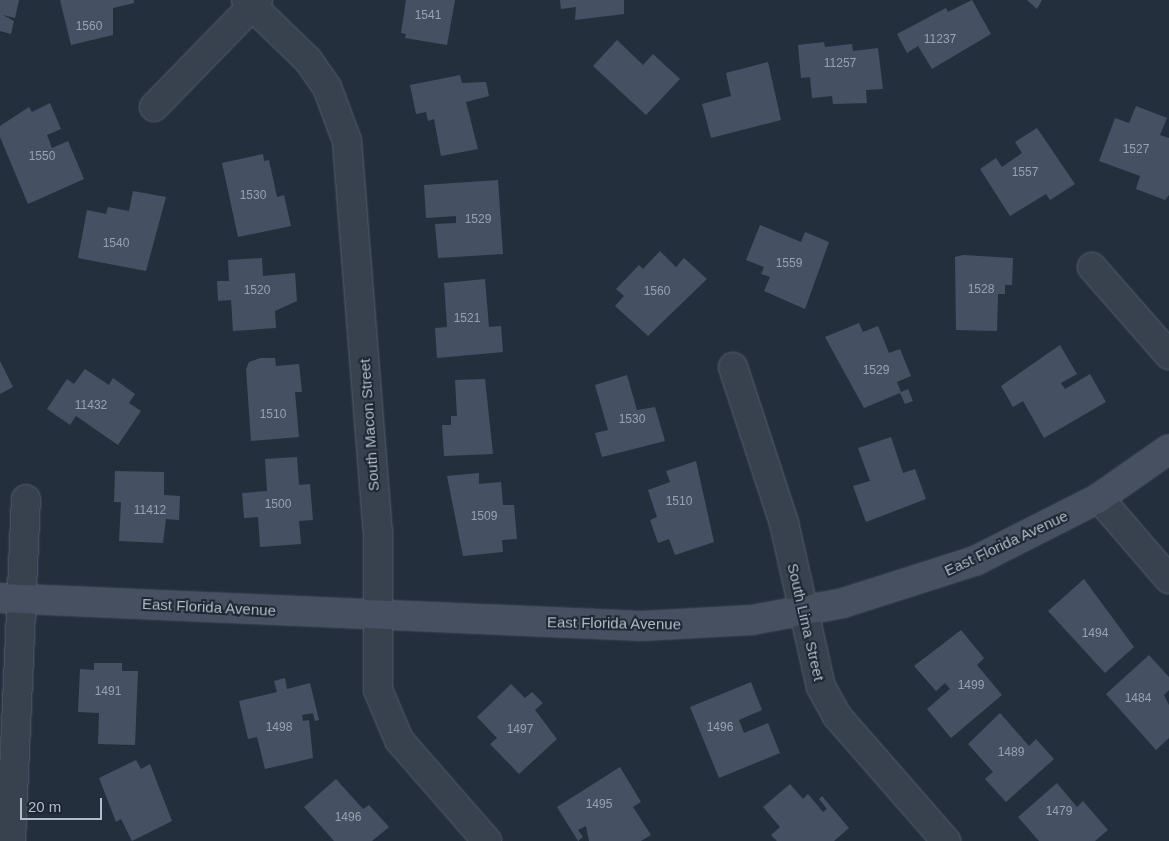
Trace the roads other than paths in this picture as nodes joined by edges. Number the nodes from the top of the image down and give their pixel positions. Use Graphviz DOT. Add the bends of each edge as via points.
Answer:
graph roads {
  1 [pos="252,2"];
  2 [pos="154,107"];
  3 [pos="1092,267"];
  4 [pos="1169,355"];
  5 [pos="733,368"];
  6 [pos="1169,449"];
  7 [pos="1099,498"];
  8 [pos="26,499"];
  9 [pos="1169,578"];
  10 [pos="10,598"];
  11 [pos="802,612"];
  12 [pos="377,614"];
  13 [pos="11,841"];
  14 [pos="487,841"];
  15 [pos="946,841"];
  1 -- 2 [label="street, South Macon Street"];
  1 -- 12 [label="street, South Macon Street" via="308,60 328,87 347,141 378,531"];
  3 -- 4 [label="street"];
  5 -- 11 [label="street, South Lima Street" via="784,523"];
  6 -- 7 [label="street, East Florida Avenue"];
  7 -- 9 [label="street"];
  7 -- 11 [label="street, East Florida Avenue" via="1017,542 932,577"];
  8 -- 10 [label="street"];
  10 -- 12 [label="street, East Florida Avenue"];
  10 -- 13 [label="street"];
  11 -- 12 [label="street, East Florida Avenue" via="743,620 642,626"];
  11 -- 15 [label="street, South Lima Street" via="821,687 837,716"];
  12 -- 14 [label="street, South Macon Street" via="378,690 386,716 399,740"];
}
